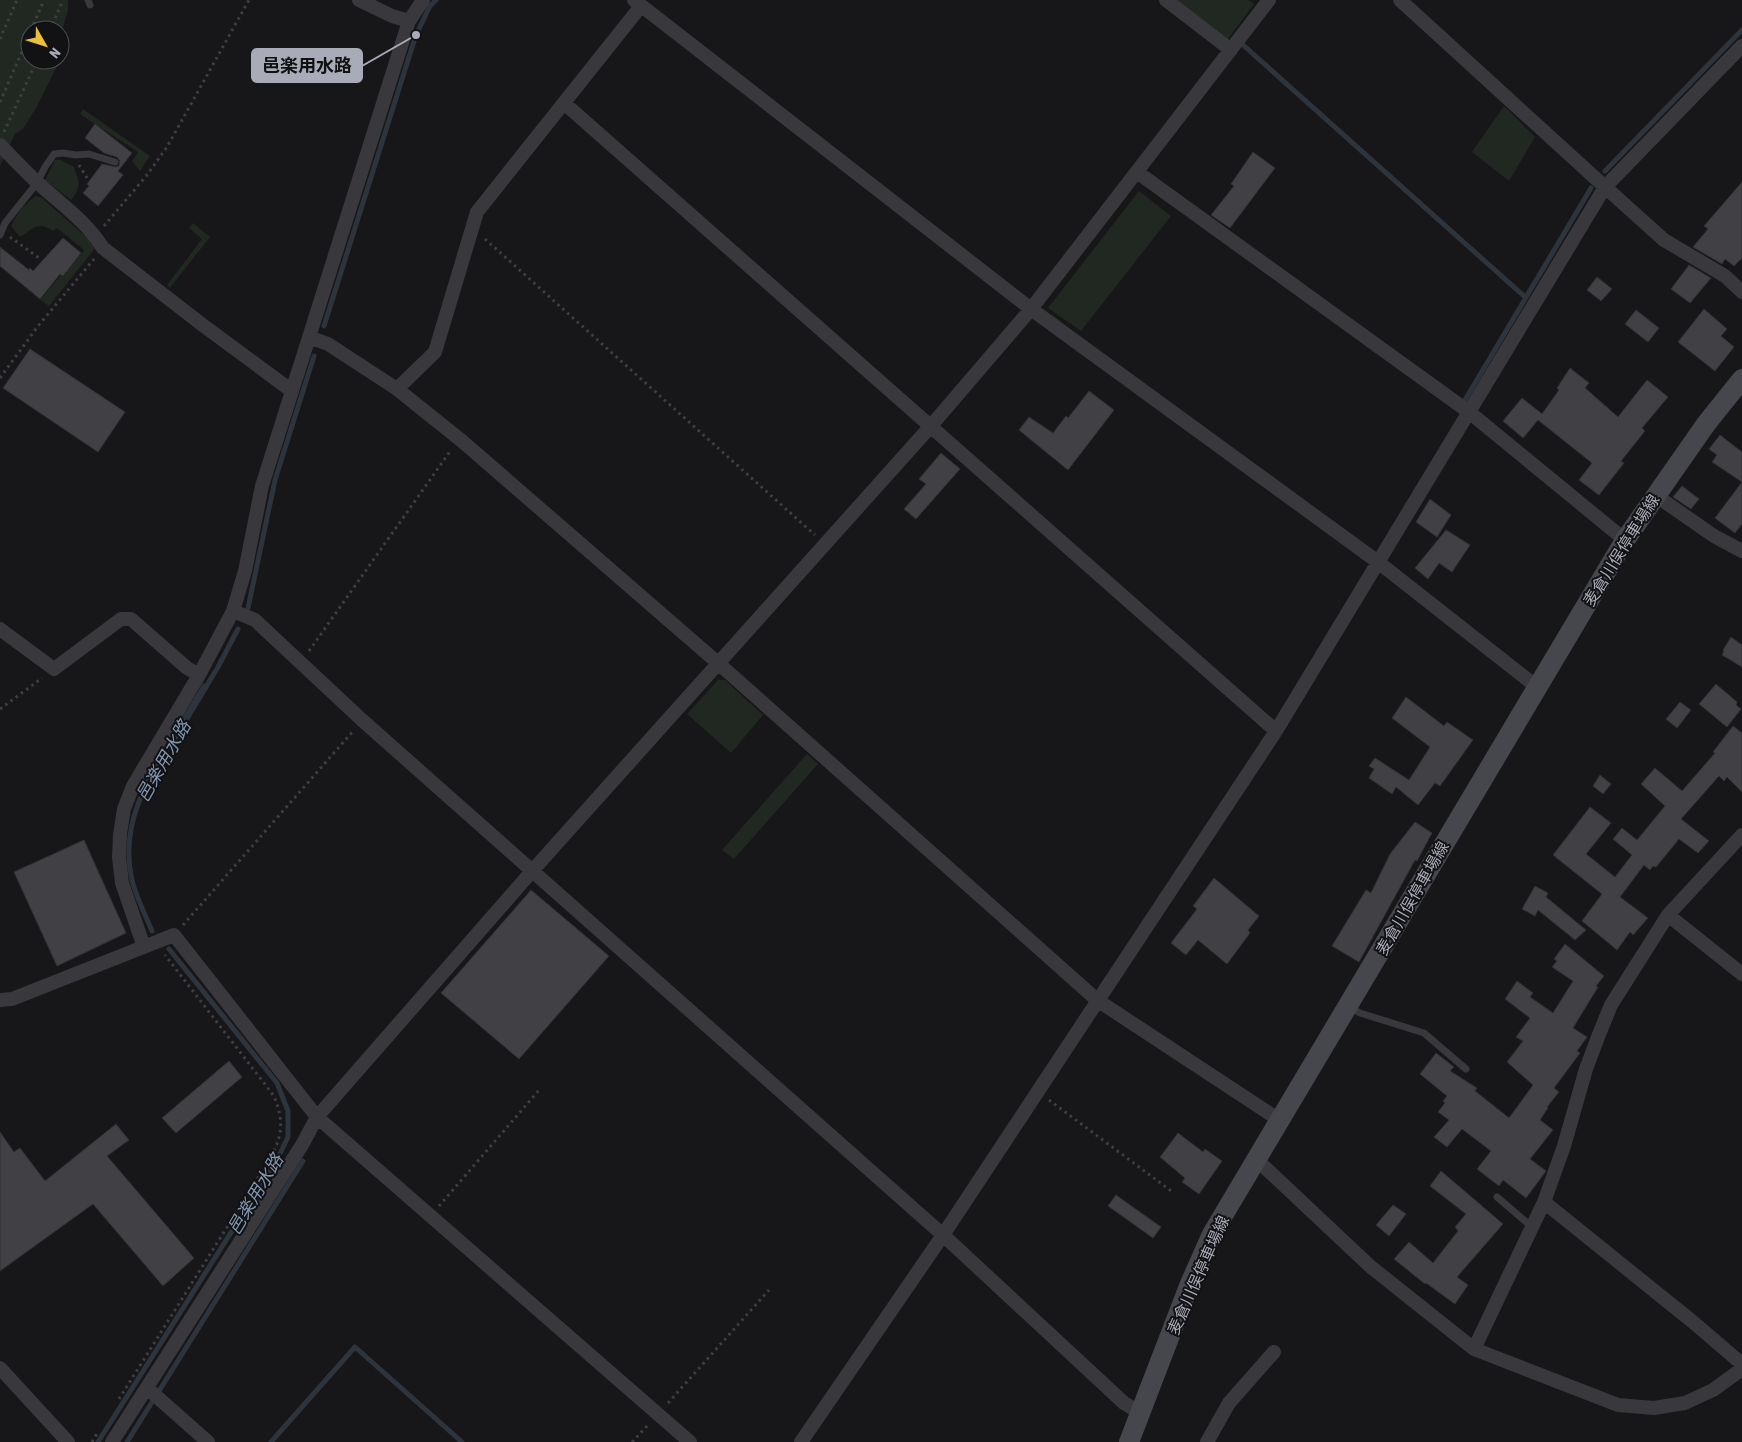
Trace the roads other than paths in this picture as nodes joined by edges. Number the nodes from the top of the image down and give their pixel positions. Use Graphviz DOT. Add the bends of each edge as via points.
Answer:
graph roads {
  1 [pos="359,0"];
  2 [pos="423,0"];
  3 [pos="1166,0"];
  4 [pos="1269,0"];
  5 [pos="1400,0"];
  6 [pos="638,3"];
  7 [pos="409,21"];
  8 [pos="1742,46"];
  9 [pos="1231,50"];
  10 [pos="564,103"];
  11 [pos="2,139"];
  12 [pos="115,162"];
  13 [pos="1137,172"];
  14 [pos="37,183"];
  15 [pos="1604,188"];
  16 [pos="1,233"];
  17 [pos="1742,292"];
  18 [pos="1031,309"];
  19 [pos="309,337"];
  20 [pos="1742,379"];
  21 [pos="397,389"];
  22 [pos="292,391"];
  23 [pos="1469,412"];
  24 [pos="930,427"];
  25 [pos="1655,495"];
  26 [pos="1625,540"];
  27 [pos="1742,552"];
  28 [pos="1378,562"];
  29 [pos="233,611"];
  30 [pos="0,629"];
  31 [pos="718,663"];
  32 [pos="199,675"];
  33 [pos="1537,687"];
  34 [pos="1276,731"];
  35 [pos="1742,835"];
  36 [pos="534,870"];
  37 [pos="1668,915"];
  38 [pos="149,945"];
  39 [pos="1742,974"];
  40 [pos="0,1000"];
  41 [pos="1097,1000"];
  42 [pos="1348,1007"];
  43 [pos="1466,1070"];
  44 [pos="317,1117"];
  45 [pos="1281,1121"];
  46 [pos="1257,1160"];
  47 [pos="1497,1197"];
  48 [pos="1544,1202"];
  49 [pos="1532,1227"];
  50 [pos="943,1235"];
  51 [pos="1474,1348"];
  52 [pos="1274,1352"];
  53 [pos="0,1368"];
  54 [pos="1741,1371"];
  55 [pos="147,1388"];
  56 [pos="1140,1413"];
  57 [pos="1133,1441"];
  58 [pos="68,1442"];
  59 [pos="112,1442"];
  60 [pos="208,1442"];
  61 [pos="690,1442"];
  62 [pos="801,1442"];
  63 [pos="1206,1442"];
  1 -- 7 [label="street"];
  2 -- 7 [label="street"];
  3 -- 9 [label="street"];
  4 -- 9 [label="street"];
  5 -- 15 [label="street"];
  6 -- 10 [label="street"];
  6 -- 18 [label="street"];
  7 -- 19 [label="street"];
  8 -- 15 [label="street"];
  9 -- 13 [label="street"];
  10 -- 21 [label="street" via="477,212 435,352"];
  10 -- 24 [label="street"];
  11 -- 14 [label="street"];
  12 -- 14 [label="lane" via="89,154 54,154"];
  13 -- 18 [label="street"];
  13 -- 23 [label="street"];
  14 -- 16 [label="lane" via="5,223"];
  14 -- 22 [label="street" via="100,242 204,326"];
  15 -- 17 [label="street" via="1664,240 1725,276"];
  15 -- 23 [label="street"];
  18 -- 24 [label="street"];
  18 -- 28 [label="street"];
  19 -- 21 [label="street" via="328,344"];
  19 -- 22 [label="street"];
  20 -- 25 [label="main road, 麦倉川俣停車場線"];
  21 -- 31 [label="street"];
  22 -- 29 [label="street" via="262,486"];
  23 -- 26 [label="street"];
  23 -- 28 [label="street"];
  24 -- 31 [label="street"];
  24 -- 34 [label="street"];
  25 -- 26 [label="main road, 麦倉川俣停車場線"];
  25 -- 27 [label="street"];
  26 -- 33 [label="main road, 麦倉川俣停車場線"];
  28 -- 33 [label="street"];
  28 -- 34 [label="street"];
  29 -- 32 [label="street"];
  29 -- 36 [label="street" via="255,620 362,720"];
  30 -- 32 [label="street" via="54,669 121,619 131,619"];
  31 -- 36 [label="street"];
  31 -- 41 [label="street"];
  32 -- 38 [label="street" via="133,786 124,809 118,857 122,883"];
  33 -- 42 [label="main road, 麦倉川俣停車場線"];
  34 -- 41 [label="street"];
  35 -- 37 [label="street"];
  36 -- 44 [label="street"];
  36 -- 50 [label="street"];
  37 -- 39 [label="street"];
  37 -- 48 [label="street" via="1604,1021"];
  38 -- 40 [label="street" via="12,999"];
  38 -- 44 [label="street" via="174,935"];
  41 -- 45 [label="street"];
  41 -- 50 [label="street"];
  42 -- 43 [label="lane" via="1424,1033"];
  42 -- 45 [label="main road, 麦倉川俣停車場線"];
  44 -- 55 [label="street"];
  44 -- 61 [label="street"];
  45 -- 46 [label="main road, 麦倉川俣停車場線"];
  46 -- 51 [label="street" via="1371,1267"];
  46 -- 56 [label="main road, 麦倉川俣停車場線" via="1212,1234"];
  47 -- 49 [label="lane"];
  48 -- 49 [label="street"];
  48 -- 54 [label="street" via="1693,1322"];
  49 -- 51 [label="street"];
  50 -- 56 [label="street" via="1124,1403"];
  50 -- 62 [label="street"];
  51 -- 54 [label="street" via="1627,1406 1654,1408 1685,1403 1713,1390"];
  52 -- 63 [label="street" via="1229,1403"];
  53 -- 58 [label="street"];
  55 -- 59 [label="street"];
  55 -- 60 [label="street"];
  56 -- 57 [label="main road, 麦倉川俣停車場線"];
}
